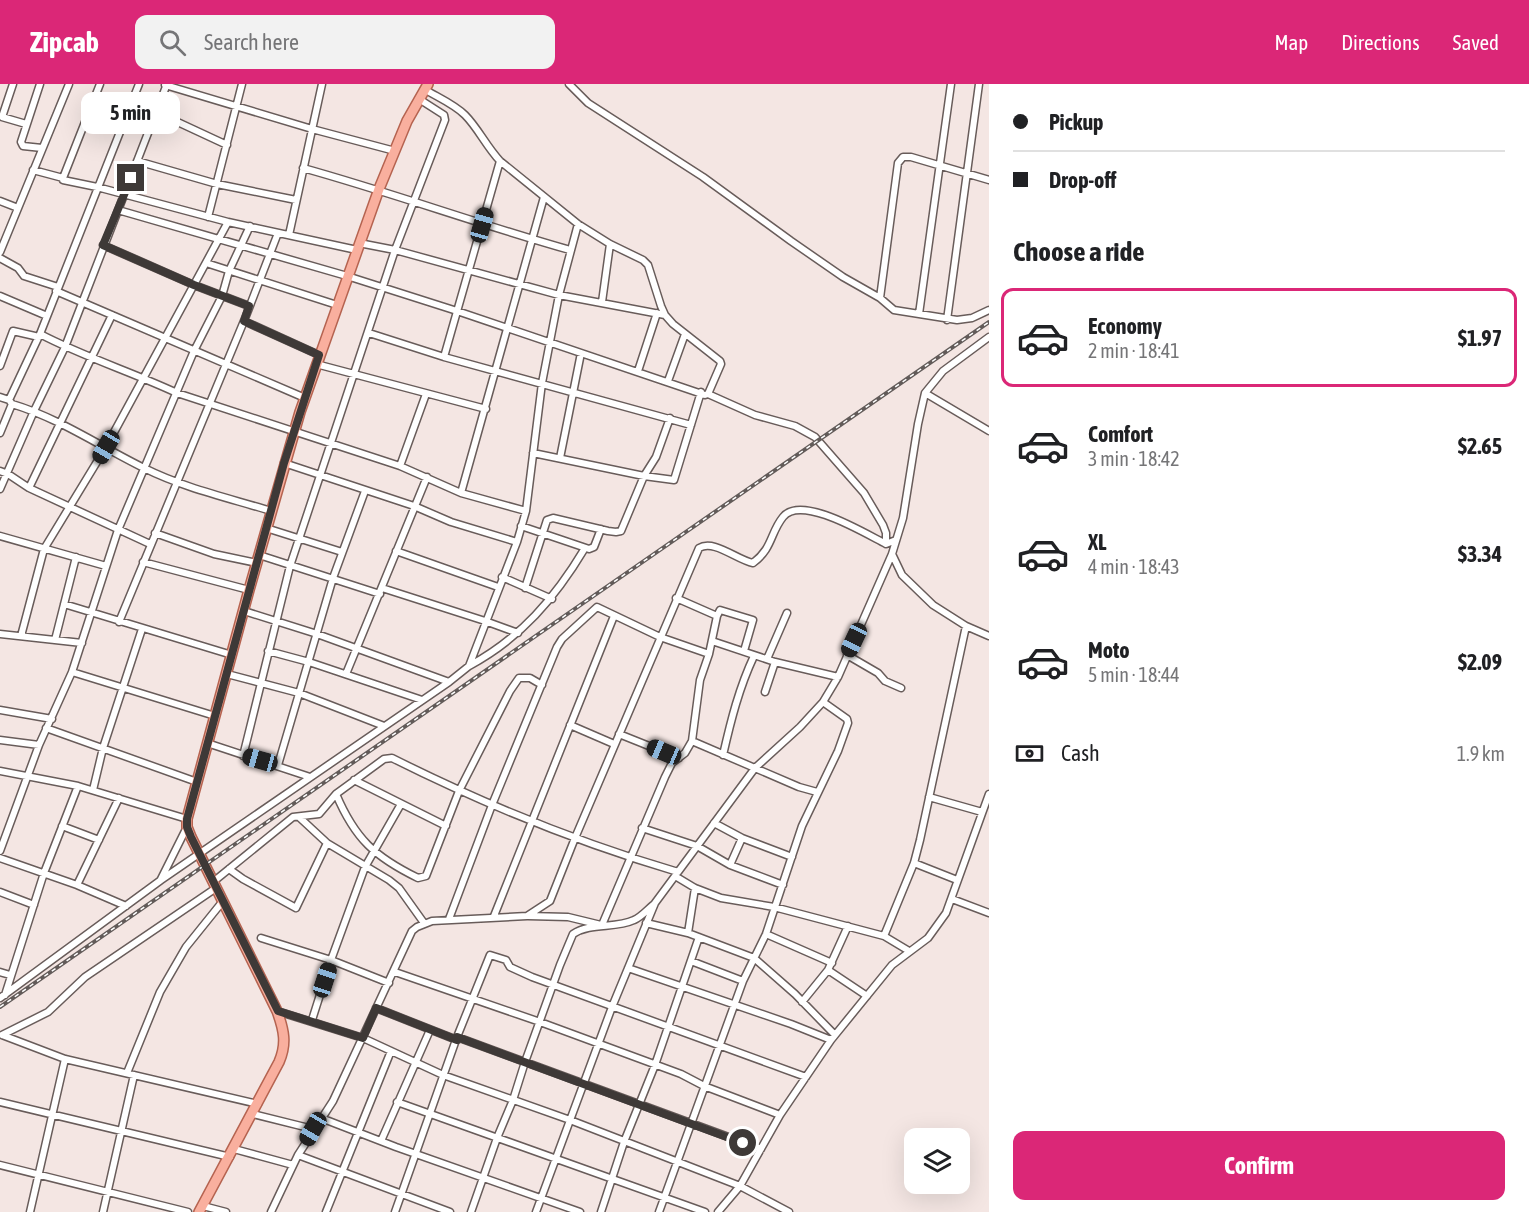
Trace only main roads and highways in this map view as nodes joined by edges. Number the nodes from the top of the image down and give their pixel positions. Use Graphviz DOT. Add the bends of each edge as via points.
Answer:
graph roads {
  1 [pos="426,86"];
  2 [pos="201,1209"];
  1 -- 2 [label="main road" via="395,151 358,246 294,431 187,823 284,1029 279,1062"];
}
